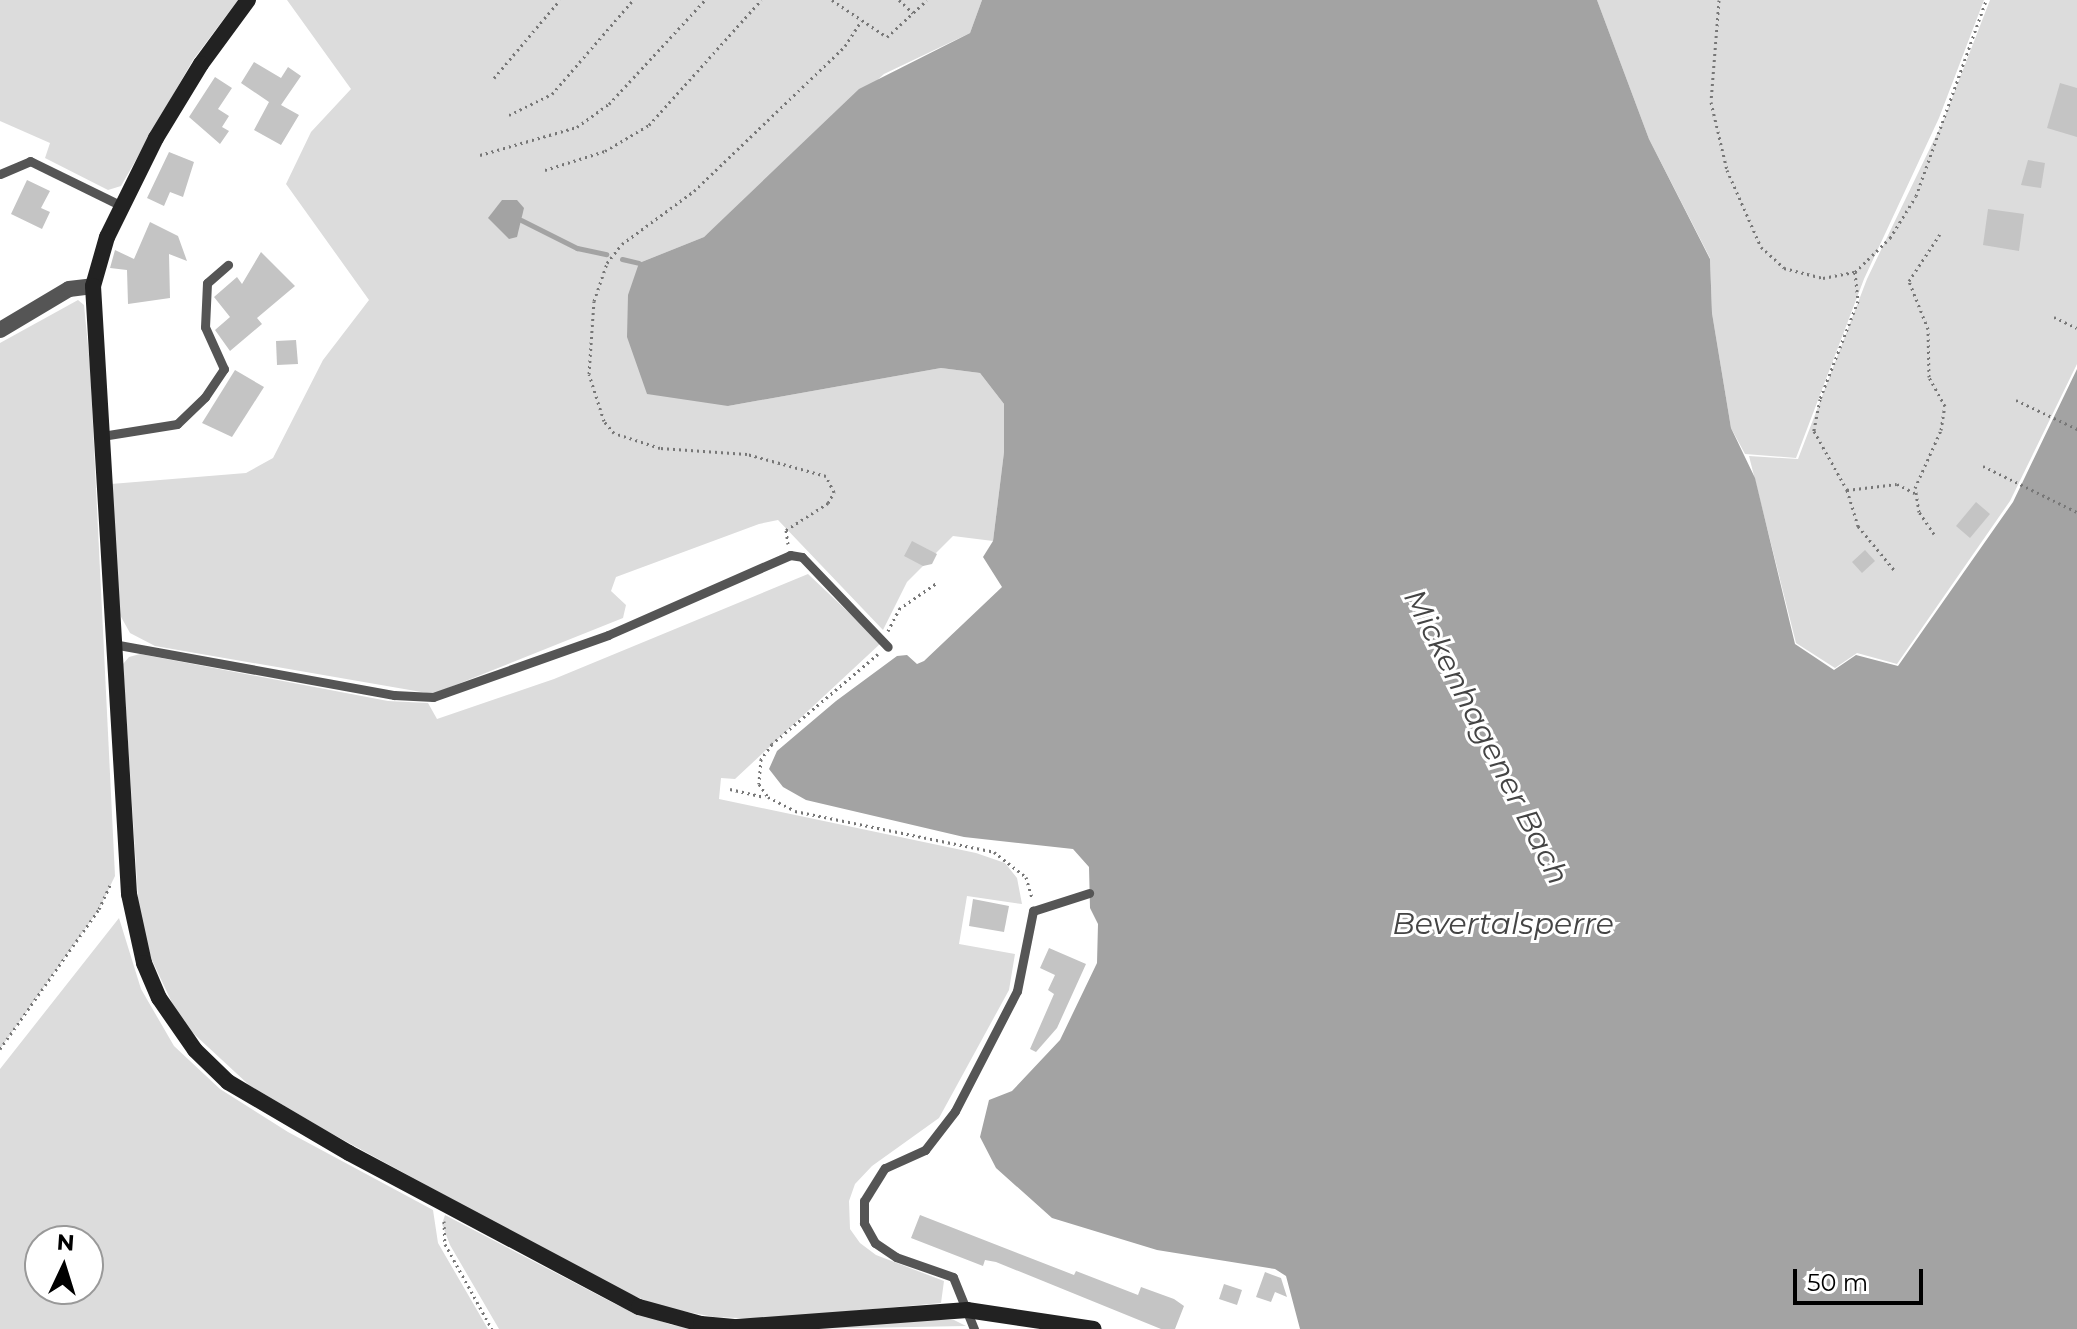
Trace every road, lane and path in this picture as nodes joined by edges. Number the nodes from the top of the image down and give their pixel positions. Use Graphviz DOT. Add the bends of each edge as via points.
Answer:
graph roads {
  1 [pos="248,0"];
  2 [pos="560,0"];
  3 [pos="633,0"];
  4 [pos="705,0"];
  5 [pos="761,0"];
  6 [pos="832,0"];
  7 [pos="899,0"];
  8 [pos="927,0"];
  9 [pos="1719,0"];
  10 [pos="1986,0"];
  11 [pos="913,13"];
  12 [pos="861,21"];
  13 [pos="494,78"];
  14 [pos="509,115"];
  15 [pos="480,155"];
  16 [pos="545,170"];
  17 [pos="0,174"];
  18 [pos="122,206"];
  19 [pos="1940,234"];
  20 [pos="228,265"];
  21 [pos="1855,272"];
  22 [pos="93,286"];
  23 [pos="2054,317"];
  24 [pos="2077,328"];
  25 [pos="0,330"];
  26 [pos="2016,400"];
  27 [pos="2077,429"];
  28 [pos="102,436"];
  29 [pos="1983,466"];
  30 [pos="1847,490"];
  31 [pos="1915,493"];
  32 [pos="2077,512"];
  33 [pos="1934,534"];
  34 [pos="790,555"];
  35 [pos="1895,571"];
  36 [pos="938,582"];
  37 [pos="113,644"];
  38 [pos="885,644"];
  39 [pos="730,789"];
  40 [pos="768,797"];
  41 [pos="126,862"];
  42 [pos="1089,893"];
  43 [pos="1033,911"];
  44 [pos="0,1049"];
  45 [pos="443,1201"];
  46 [pos="967,1310"];
  47 [pos="492,1329"];
  48 [pos="974,1329"];
  49 [pos="1094,1329"];
  1 -- 18 [label="street" via="201,64"];
  2 -- 13 [label="path"];
  3 -- 14 [label="path" via="552,94"];
  4 -- 15 [label="path" via="609,104 577,127"];
  5 -- 16 [label="path" via="649,125 605,151"];
  6 -- 12 [label="path"];
  7 -- 11 [label="path"];
  8 -- 11 [label="path"];
  9 -- 21 [label="path" via="1711,102 1727,170 1761,247 1784,268 1823,278"];
  10 -- 21 [label="path" via="1916,196 1890,238"];
  11 -- 12 [label="path" via="887,37"];
  12 -- 34 [label="path" via="845,46 694,191 622,244 607,263 594,301 589,374 604,421 614,433 660,448 747,454 826,476 834,492 828,503 786,530"];
  17 -- 18 [label="lane" via="30,161"];
  18 -- 22 [label="street"];
  19 -- 31 [label="path" via="1909,281 1928,329 1929,377 1945,406 1941,430"];
  20 -- 28 [label="lane" via="207,283 205,294 205,327 224,369 205,397 177,424"];
  21 -- 30 [label="path" via="1858,301 1815,414 1818,442"];
  22 -- 25 [label="street" via="69,289"];
  22 -- 28 [label="street"];
  23 -- 24 [label="path"];
  26 -- 27 [label="path"];
  28 -- 37 [label="street"];
  29 -- 32 [label="path"];
  30 -- 31 [label="path" via="1897,484"];
  30 -- 35 [label="path" via="1858,526"];
  31 -- 33 [label="path" via="1919,512"];
  34 -- 37 [label="lane" via="608,635 433,697 394,695"];
  34 -- 38 [label="lane" via="802,557"];
  36 -- 38 [label="path" via="899,609"];
  37 -- 41 [label="street"];
  38 -- 40 [label="path" via="772,744 759,772"];
  39 -- 40 [label="path"];
  40 -- 43 [label="path" via="795,811 994,852 1026,877"];
  41 -- 44 [label="path"];
  41 -- 45 [label="street" via="144,963 159,998 195,1050 228,1082 268,1108"];
  42 -- 43 [label="lane"];
  43 -- 46 [label="lane" via="1017,991 955,1111 925,1150 885,1168 864,1201 864,1223 875,1243 896,1257 953,1277"];
  45 -- 46 [label="street" via="601,1289 639,1307 701,1324 768,1325"];
  45 -- 47 [label="path" via="445,1244"];
  46 -- 48 [label="lane"];
  46 -- 49 [label="street"];
}
